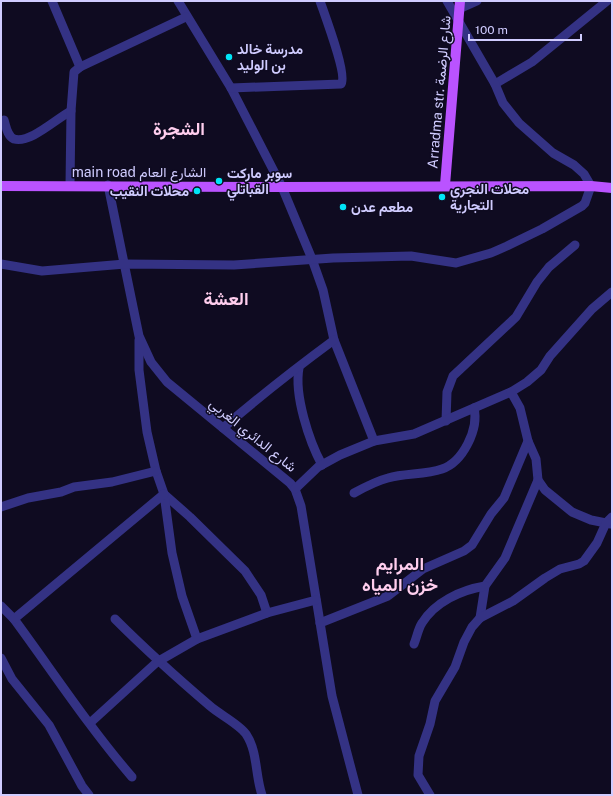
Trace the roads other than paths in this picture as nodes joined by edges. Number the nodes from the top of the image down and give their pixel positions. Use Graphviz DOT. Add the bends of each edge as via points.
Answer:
graph roads {
  1 [pos="52,1"];
  2 [pos="320,1"];
  3 [pos="447,1"];
  4 [pos="477,1"];
  5 [pos="607,1"];
  6 [pos="182,2"];
  7 [pos="460,5"];
  8 [pos="186,16"];
  9 [pos="458,21"];
  10 [pos="80,67"];
  11 [pos="495,84"];
  12 [pos="230,88"];
  13 [pos="71,111"];
  14 [pos="4,120"];
  15 [pos="70,185"];
  16 [pos="108,185"];
  17 [pos="445,185"];
  18 [pos="1,186"];
  19 [pos="591,186"];
  20 [pos="282,187"];
  21 [pos="612,188"];
  22 [pos="574,245"];
  23 [pos="312,259"];
  24 [pos="1,264"];
  25 [pos="125,264"];
  26 [pos="612,292"];
  27 [pos="139,336"];
  28 [pos="334,340"];
  29 [pos="299,368"];
  30 [pos="511,392"];
  31 [pos="474,408"];
  32 [pos="446,421"];
  33 [pos="223,428"];
  34 [pos="374,441"];
  35 [pos="528,441"];
  36 [pos="322,465"];
  37 [pos="156,471"];
  38 [pos="538,480"];
  39 [pos="295,489"];
  40 [pos="354,493"];
  41 [pos="164,494"];
  42 [pos="1,507"];
  43 [pos="610,521"];
  44 [pos="485,586"];
  45 [pos="316,600"];
  46 [pos="1,606"];
  47 [pos="267,613"];
  48 [pos="480,618"];
  49 [pos="14,619"];
  50 [pos="115,619"];
  51 [pos="320,623"];
  52 [pos="197,639"];
  53 [pos="414,644"];
  54 [pos="1,658"];
  55 [pos="157,662"];
  56 [pos="90,723"];
  57 [pos="132,776"];
  58 [pos="90,795"];
  59 [pos="262,795"];
  60 [pos="358,795"];
  61 [pos="430,795"];
  1 -- 10 [label="street"];
  2 -- 12 [label="street" via="344,78 342,84"];
  3 -- 9 [label="street"];
  4 -- 7 [label="street"];
  5 -- 11 [label="street" via="546,52"];
  6 -- 8 [label="street"];
  7 -- 9 [label="main road, Arradma str. شارع الرضمة"];
  8 -- 10 [label="street"];
  8 -- 12 [label="street"];
  9 -- 11 [label="street"];
  9 -- 17 [label="main road, Arradma str. شارع الرضمة"];
  10 -- 13 [label="street" via="74,72 72,79"];
  11 -- 19 [label="street" via="503,103 519,123 553,153 574,165 584,174"];
  12 -- 20 [label="street"];
  13 -- 14 [label="street" via="35,134 21,139 14,139 10,135"];
  13 -- 15 [label="street"];
  15 -- 16 [label="main road, main road الشارع العام"];
  15 -- 18 [label="main road, main road الشارع العام"];
  16 -- 20 [label="main road, main road الشارع العام"];
  16 -- 25 [label="street, شارع الدائري الغربي"];
  17 -- 19 [label="main road, main road الشارع العام"];
  17 -- 20 [label="main road, main road الشارع العام"];
  19 -- 21 [label="main road, main road الشارع العام"];
  19 -- 23 [label="street" via="585,203 542,230 491,253 456,263 411,256"];
  20 -- 23 [label="street"];
  22 -- 32 [label="street" via="549,267 512,321 453,376 447,392"];
  23 -- 25 [label="street" via="234,265"];
  23 -- 28 [label="street" via="323,290"];
  24 -- 25 [label="street" via="42,271"];
  25 -- 27 [label="street, شارع الدائري الغربي"];
  26 -- 30 [label="street" via="568,335 541,370"];
  27 -- 33 [label="street, شارع الدائري الغربي" via="151,362 167,382"];
  27 -- 37 [label="street" via="139,370 147,432"];
  28 -- 29 [label="street"];
  28 -- 34 [label="street"];
  29 -- 33 [label="street" via="268,389"];
  29 -- 36 [label="street" via="297,378 300,399 309,433"];
  30 -- 31 [label="street"];
  30 -- 35 [label="street" via="520,408"];
  31 -- 32 [label="street"];
  31 -- 40 [label="street" via="471,437 450,466 432,472 389,477"];
  32 -- 34 [label="street" via="414,434"];
  33 -- 39 [label="street, شارع الدائري الغربي"];
  34 -- 36 [label="street"];
  35 -- 38 [label="street" via="536,459"];
  35 -- 51 [label="street" via="504,498 472,545 423,569 388,596"];
  36 -- 39 [label="street"];
  37 -- 41 [label="street"];
  37 -- 42 [label="street" via="112,482 74,487"];
  38 -- 43 [label="street" via="545,490 572,512 591,520"];
  38 -- 44 [label="street" via="505,558"];
  39 -- 45 [label="street, شارع الدائري الغربي" via="301,506"];
  41 -- 47 [label="street" via="245,571 262,595"];
  41 -- 49 [label="street"];
  41 -- 52 [label="street" via="172,553 182,596"];
  43 -- 48 [label="street" via="584,561 560,570 504,607"];
  44 -- 48 [label="street"];
  44 -- 53 [label="street" via="466,591 442,603 423,621"];
  45 -- 47 [label="street"];
  45 -- 51 [label="street, شارع الدائري الغربي"];
  46 -- 49 [label="street"];
  47 -- 52 [label="street"];
  48 -- 61 [label="street" via="472,627 455,667 435,701 419,756 418,775"];
  49 -- 56 [label="street"];
  50 -- 55 [label="street"];
  51 -- 60 [label="street, شارع الدائري الغربي" via="332,696"];
  52 -- 55 [label="street"];
  54 -- 58 [label="street" via="12,679 49,725 82,786"];
  55 -- 56 [label="street"];
  55 -- 59 [label="street" via="245,732 252,744 257,781"];
  56 -- 57 [label="street" via="103,743"];
}
